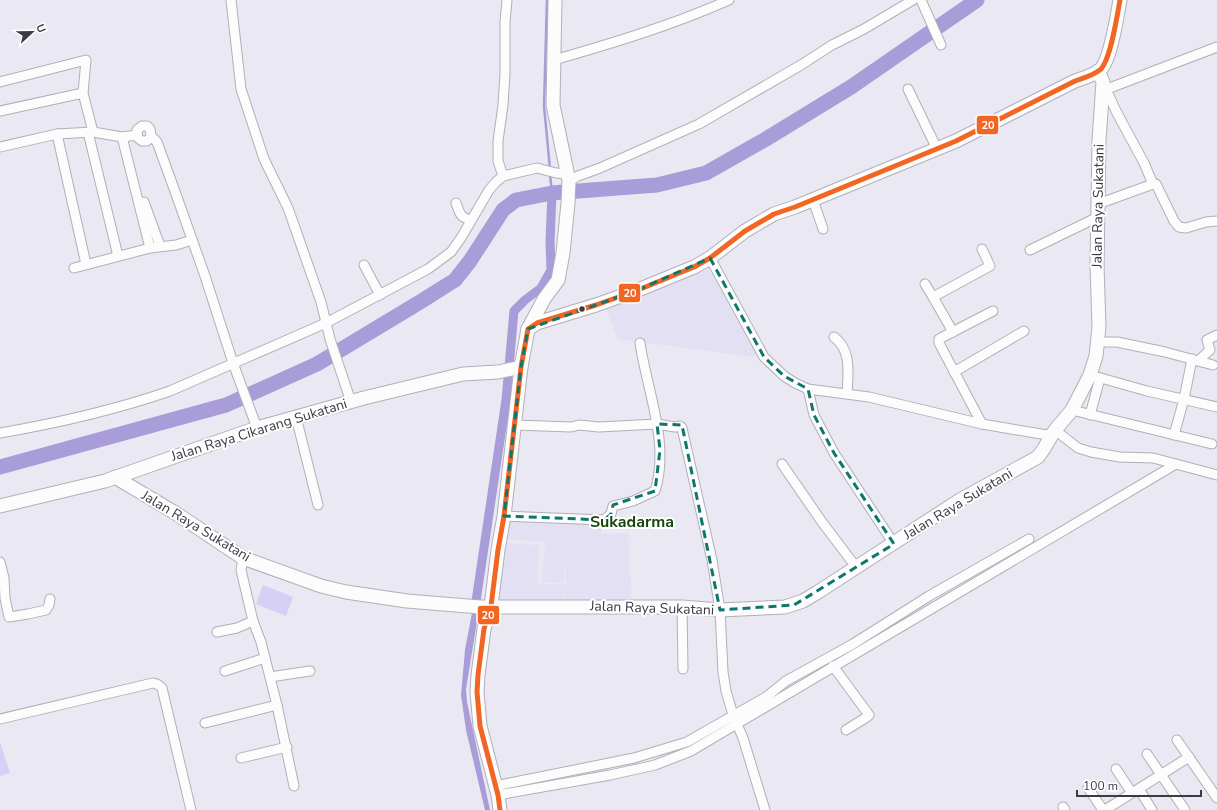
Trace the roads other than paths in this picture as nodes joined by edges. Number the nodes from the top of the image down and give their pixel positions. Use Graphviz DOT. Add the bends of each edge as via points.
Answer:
graph roads {
  1 [pos="231,0"];
  2 [pos="507,0"];
  3 [pos="555,0"];
  4 [pos="729,0"];
  5 [pos="913,0"];
  6 [pos="921,0"];
  7 [pos="1120,0"];
  8 [pos="941,45"];
  9 [pos="1217,46"];
  10 [pos="554,60"];
  11 [pos="1102,81"];
  12 [pos="0,82"];
  13 [pos="908,89"];
  14 [pos="83,93"];
  15 [pos="0,111"];
  16 [pos="90,132"];
  17 [pos="57,134"];
  18 [pos="122,136"];
  19 [pos="0,147"];
  20 [pos="937,149"];
  21 [pos="503,176"];
  22 [pos="565,179"];
  23 [pos="1153,184"];
  24 [pos="813,200"];
  25 [pos="456,202"];
  26 [pos="139,203"];
  27 [pos="1098,210"];
  28 [pos="471,220"];
  29 [pos="1217,221"];
  30 [pos="823,230"];
  31 [pos="192,240"];
  32 [pos="160,246"];
  33 [pos="150,248"];
  34 [pos="982,249"];
  35 [pos="1030,250"];
  36 [pos="118,256"];
  37 [pos="710,258"];
  38 [pos="86,264"];
  39 [pos="364,265"];
  40 [pos="74,268"];
  41 [pos="925,284"];
  42 [pos="380,295"];
  43 [pos="933,297"];
  44 [pos="993,311"];
  45 [pos="326,323"];
  46 [pos="528,329"];
  47 [pos="1024,331"];
  48 [pos="953,332"];
  49 [pos="1217,335"];
  50 [pos="834,337"];
  51 [pos="1098,342"];
  52 [pos="640,343"];
  53 [pos="1195,360"];
  54 [pos="233,363"];
  55 [pos="1213,365"];
  56 [pos="512,369"];
  57 [pos="954,372"];
  58 [pos="1095,376"];
  59 [pos="808,389"];
  60 [pos="847,394"];
  61 [pos="1184,399"];
  62 [pos="351,402"];
  63 [pos="1217,407"];
  64 [pos="1072,410"];
  65 [pos="1090,415"];
  66 [pos="296,418"];
  67 [pos="256,424"];
  68 [pos="657,424"];
  69 [pos="982,424"];
  70 [pos="515,425"];
  71 [pos="1054,430"];
  72 [pos="0,433"];
  73 [pos="1174,435"];
  74 [pos="1212,444"];
  75 [pos="782,464"];
  76 [pos="1176,464"];
  77 [pos="1217,474"];
  78 [pos="115,477"];
  79 [pos="318,505"];
  80 [pos="0,506"];
  81 [pos="504,516"];
  82 [pos="1029,539"];
  83 [pos="894,544"];
  84 [pos="243,558"];
  85 [pos="0,562"];
  86 [pos="856,567"];
  87 [pos="50,599"];
  88 [pos="480,607"];
  89 [pos="682,607"];
  90 [pos="720,610"];
  91 [pos="252,621"];
  92 [pos="876,629"];
  93 [pos="217,632"];
  94 [pos="880,638"];
  95 [pos="265,658"];
  96 [pos="833,666"];
  97 [pos="683,669"];
  98 [pos="225,671"];
  99 [pos="310,671"];
  100 [pos="270,677"];
  101 [pos="277,705"];
  102 [pos="733,715"];
  103 [pos="0,719"];
  104 [pos="205,723"];
  105 [pos="738,727"];
  106 [pos="846,730"];
  107 [pos="1177,740"];
  108 [pos="287,747"];
  109 [pos="667,749"];
  110 [pos="1147,754"];
  111 [pos="1189,757"];
  112 [pos="241,758"];
  113 [pos="670,759"];
  114 [pos="595,767"];
  115 [pos="1116,769"];
  116 [pos="571,770"];
  117 [pos="1161,775"];
  118 [pos="598,777"];
  119 [pos="580,780"];
  120 [pos="294,786"];
  121 [pos="1088,788"];
  122 [pos="497,791"];
  123 [pos="1136,791"];
  124 [pos="1217,798"];
  125 [pos="191,810"];
  126 [pos="500,810"];
  127 [pos="765,810"];
  128 [pos="1104,810"];
  129 [pos="1152,810"];
  130 [pos="1185,810"];
  1 -- 45 [label="street" via="244,103 264,158 288,208"];
  2 -- 21 [label="street" via="505,74 498,141 498,161"];
  3 -- 10 [label="street"];
  4 -- 10 [label="street" via="683,20"];
  5 -- 22 [label="street" via="699,124 600,168"];
  6 -- 8 [label="street"];
  7 -- 11 [label="street, Jalan Raya Sukatani" via="1107,59 1102,68"];
  9 -- 11 [label="street"];
  10 -- 22 [label="street" via="553,105"];
  11 -- 20 [label="street" via="1076,81"];
  11 -- 23 [label="street"];
  11 -- 27 [label="street, Jalan Raya Sukatani"];
  12 -- 14 [label="street" via="86,60"];
  13 -- 20 [label="street"];
  14 -- 15 [label="street"];
  14 -- 16 [label="street"];
  16 -- 17 [label="street"];
  16 -- 18 [label="street"];
  16 -- 36 [label="street"];
  17 -- 19 [label="street"];
  17 -- 38 [label="street"];
  18 -- 26 [label="street"];
  18 -- 31 [label="street" via="137,135 144,142 151,136 156,142"];
  20 -- 24 [label="street"];
  21 -- 22 [label="street" via="538,168"];
  21 -- 28 [label="street" via="492,186"];
  22 -- 46 [label="street" via="568,203 558,280"];
  23 -- 27 [label="street"];
  23 -- 29 [label="street" via="1156,184 1179,227 1186,228"];
  24 -- 30 [label="street"];
  24 -- 37 [label="street" via="774,214 745,231"];
  25 -- 28 [label="street" via="460,215"];
  26 -- 32 [label="street" via="144,202"];
  26 -- 33 [label="street"];
  27 -- 35 [label="street"];
  27 -- 51 [label="street, Jalan Raya Sukatani"];
  28 -- 42 [label="street" via="461,238 443,260"];
  31 -- 32 [label="street"];
  31 -- 54 [label="street"];
  32 -- 33 [label="street"];
  33 -- 36 [label="street"];
  34 -- 43 [label="street" via="990,266"];
  36 -- 38 [label="street"];
  37 -- 46 [label="street" via="638,290 537,323"];
  37 -- 59 [label="street" via="764,357 784,376"];
  38 -- 40 [label="street"];
  39 -- 42 [label="street"];
  41 -- 43 [label="street"];
  42 -- 45 [label="street"];
  43 -- 48 [label="street"];
  44 -- 48 [label="street"];
  45 -- 54 [label="street"];
  45 -- 62 [label="street"];
  46 -- 56 [label="street"];
  47 -- 57 [label="street"];
  48 -- 57 [label="street" via="939,339 939,343"];
  49 -- 53 [label="street" via="1208,340 1210,350"];
  50 -- 60 [label="street" via="846,351"];
  51 -- 53 [label="street" via="1117,342"];
  51 -- 58 [label="street, Jalan Raya Sukatani"];
  52 -- 68 [label="street"];
  53 -- 55 [label="street"];
  53 -- 61 [label="street"];
  54 -- 67 [label="street"];
  54 -- 72 [label="street" via="146,400 62,422"];
  56 -- 62 [label="street, Jalan Raya Cikarang Sukatani" via="463,374"];
  56 -- 70 [label="street"];
  57 -- 69 [label="street"];
  58 -- 61 [label="street"];
  58 -- 64 [label="street, Jalan Raya Sukatani"];
  58 -- 65 [label="street"];
  59 -- 60 [label="street"];
  59 -- 83 [label="street" via="814,415 831,446"];
  60 -- 69 [label="street" via="869,396"];
  61 -- 63 [label="street"];
  61 -- 73 [label="street"];
  62 -- 66 [label="street, Jalan Raya Cikarang Sukatani"];
  64 -- 65 [label="street"];
  64 -- 71 [label="street, Jalan Raya Sukatani"];
  65 -- 73 [label="street"];
  66 -- 67 [label="street, Jalan Raya Cikarang Sukatani"];
  66 -- 79 [label="street"];
  67 -- 78 [label="street, Jalan Raya Cikarang Sukatani"];
  68 -- 70 [label="street" via="598,427"];
  68 -- 81 [label="street" via="660,450 658,483 655,491 633,501 613,506 611,514 604,520"];
  68 -- 90 [label="street" via="682,428 712,560"];
  69 -- 71 [label="street" via="1047,435"];
  70 -- 81 [label="street"];
  71 -- 76 [label="street" via="1078,448 1091,452 1127,458 1153,458"];
  71 -- 83 [label="street, Jalan Raya Sukatani" via="1038,457 960,500"];
  73 -- 74 [label="street"];
  75 -- 86 [label="street"];
  76 -- 77 [label="street"];
  76 -- 94 [label="street"];
  78 -- 80 [label="street, Jalan Raya Cikarang Sukatani"];
  78 -- 84 [label="street, Jalan Raya Sukatani"];
  81 -- 88 [label="street" via="498,550"];
  82 -- 92 [label="street"];
  83 -- 86 [label="street, Jalan Raya Sukatani"];
  84 -- 88 [label="street, Jalan Raya Sukatani" via="340,591 407,601"];
  84 -- 91 [label="street" via="241,570"];
  85 -- 87 [label="street" via="9,617 46,610"];
  86 -- 90 [label="street, Jalan Raya Sukatani" via="794,605"];
  88 -- 89 [label="street, Jalan Raya Sukatani"];
  88 -- 122 [label="street" via="484,629 477,692 480,726"];
  89 -- 90 [label="street, Jalan Raya Sukatani"];
  89 -- 97 [label="street"];
  90 -- 102 [label="street" via="723,672"];
  91 -- 93 [label="street" via="237,628"];
  91 -- 95 [label="street"];
  92 -- 94 [label="street"];
  92 -- 102 [label="street"];
  94 -- 96 [label="street"];
  95 -- 98 [label="street"];
  95 -- 100 [label="street"];
  96 -- 105 [label="street"];
  96 -- 106 [label="street" via="869,715"];
  99 -- 100 [label="street"];
  100 -- 101 [label="street"];
  101 -- 104 [label="street"];
  101 -- 108 [label="street"];
  102 -- 105 [label="street"];
  102 -- 109 [label="street" via="687,742"];
  103 -- 125 [label="street" via="157,684 162,688"];
  105 -- 113 [label="street"];
  105 -- 127 [label="street"];
  107 -- 111 [label="street"];
  108 -- 112 [label="street"];
  108 -- 120 [label="street"];
  109 -- 113 [label="street"];
  109 -- 114 [label="street"];
  110 -- 117 [label="street"];
  111 -- 117 [label="street"];
  111 -- 124 [label="street"];
  113 -- 118 [label="street" via="655,765"];
  114 -- 116 [label="street"];
  114 -- 118 [label="street"];
  115 -- 123 [label="street"];
  116 -- 119 [label="street"];
  116 -- 122 [label="street"];
  117 -- 123 [label="street"];
  117 -- 130 [label="street"];
  118 -- 119 [label="street"];
  119 -- 122 [label="street"];
  121 -- 128 [label="street"];
  122 -- 126 [label="street"];
  123 -- 128 [label="street"];
  123 -- 129 [label="street"];
}
